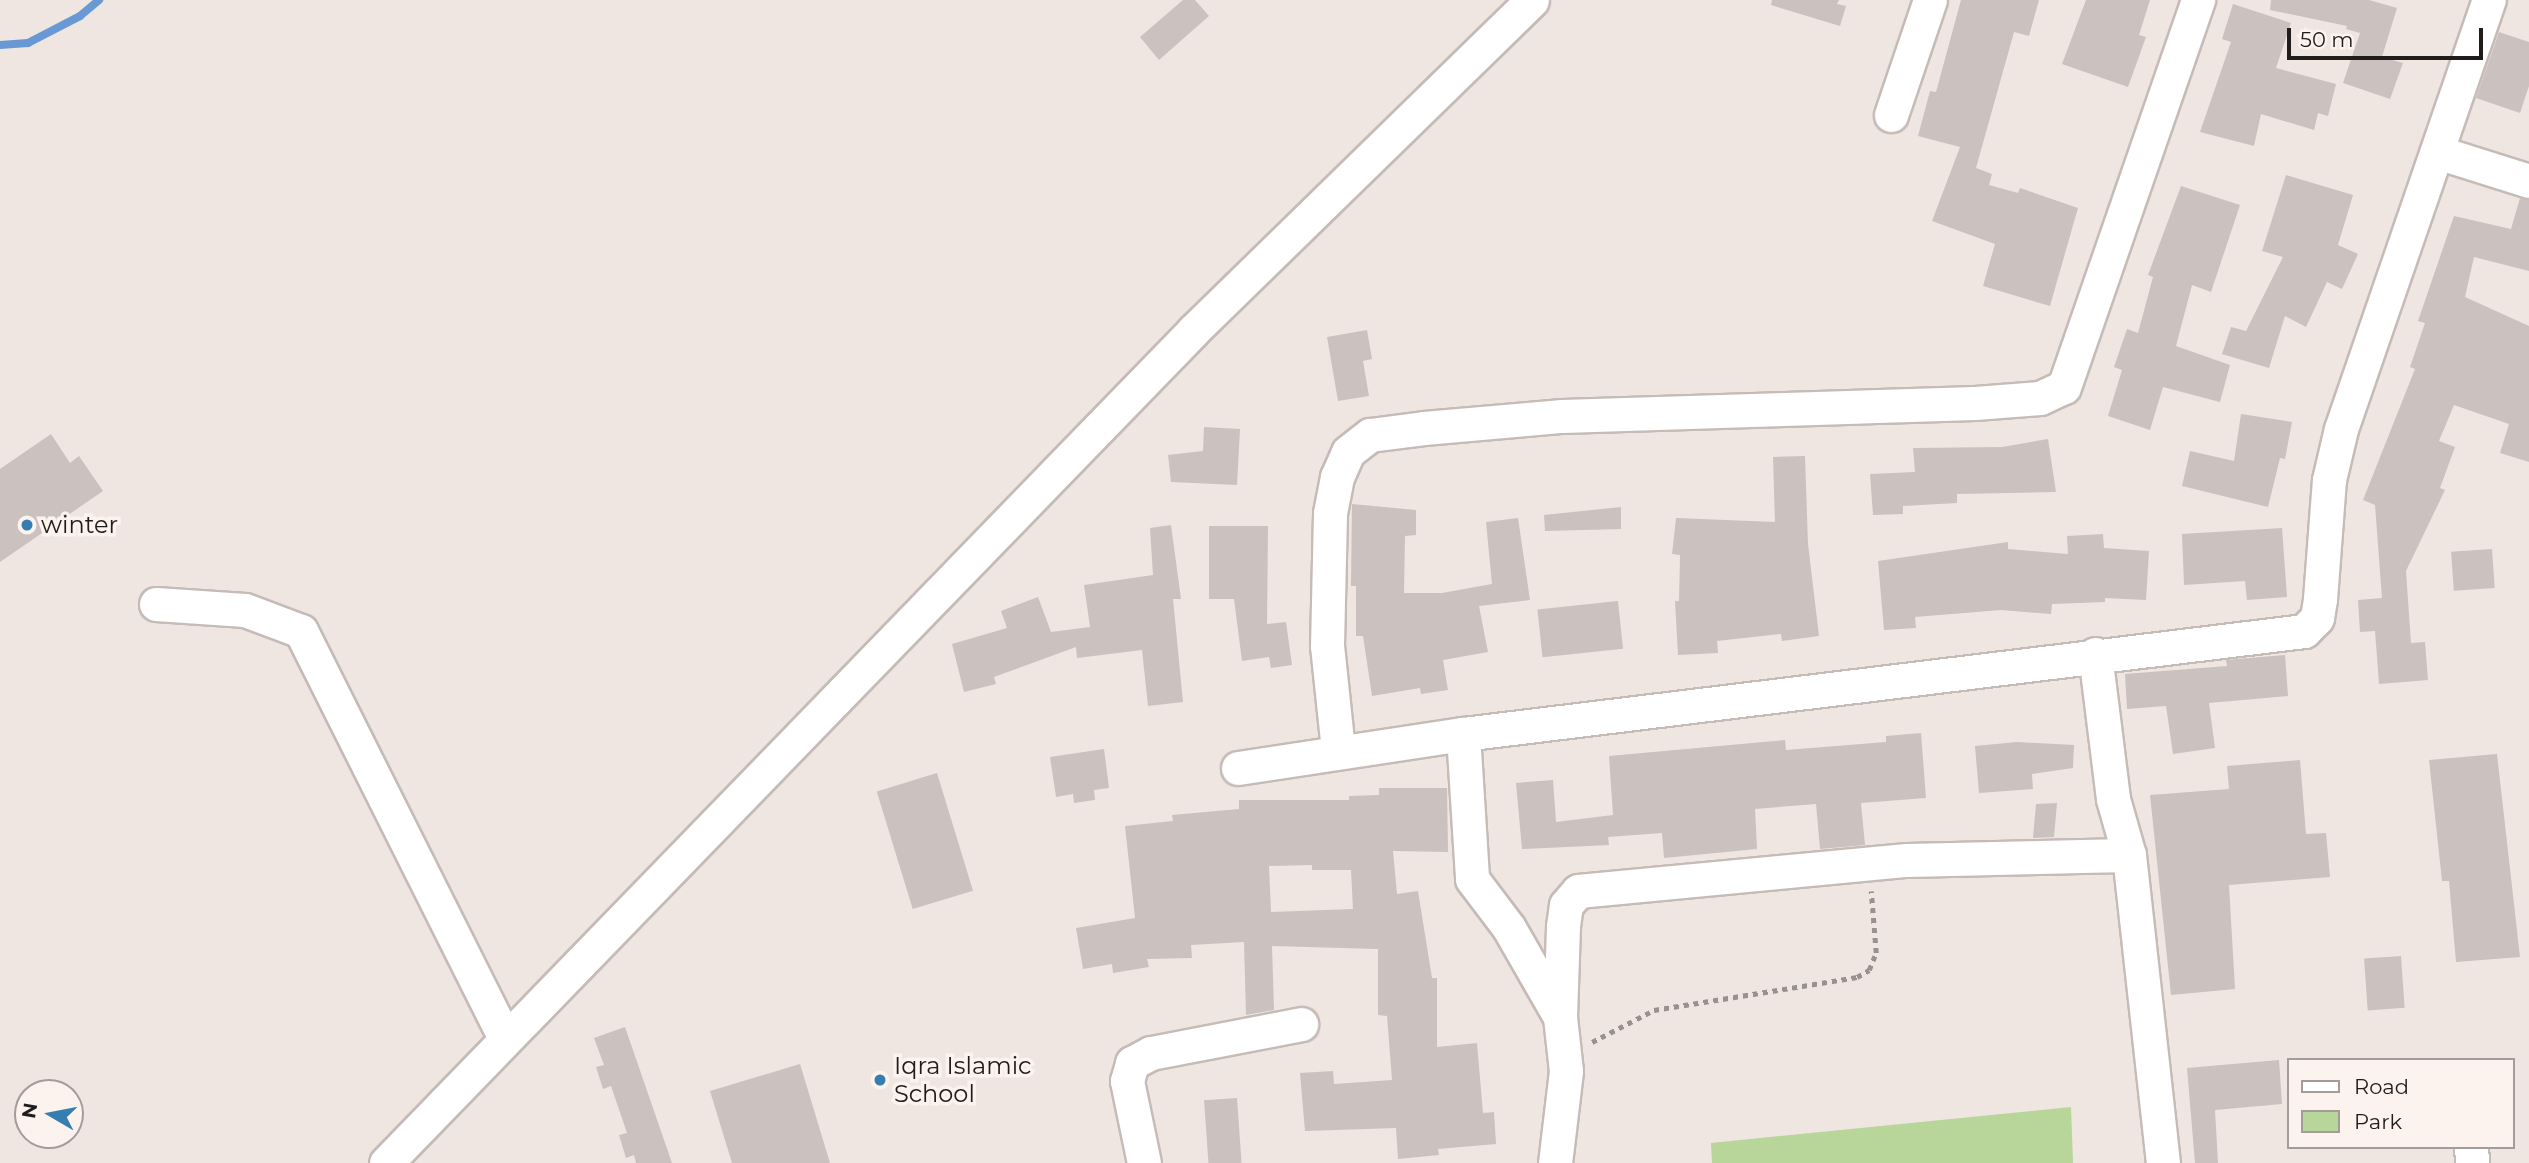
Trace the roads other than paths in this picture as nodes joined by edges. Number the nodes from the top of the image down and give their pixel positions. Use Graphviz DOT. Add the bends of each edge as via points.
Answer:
graph roads {
  1 [pos="1532,0"];
  2 [pos="1930,0"];
  3 [pos="2198,0"];
  4 [pos="2489,0"];
  5 [pos="1891,115"];
  6 [pos="2437,152"];
  7 [pos="2529,181"];
  8 [pos="156,604"];
  9 [pos="2095,654"];
  10 [pos="1463,734"];
  11 [pos="1338,750"];
  12 [pos="1238,768"];
  13 [pos="2129,855"];
  14 [pos="1560,1017"];
  15 [pos="1301,1024"];
  16 [pos="505,1039"];
  17 [pos="386,1163"];
  18 [pos="1144,1163"];
  19 [pos="1555,1163"];
  20 [pos="2163,1163"];
  1 -- 16 [label="street" via="1194,330"];
  2 -- 5 [label="street"];
  3 -- 11 [label="street" via="2064,387 2040,398 1961,403 1562,416 1448,425 1370,435 1348,452 1330,513 1327,646"];
  4 -- 6 [label="street"];
  6 -- 7 [label="street"];
  6 -- 9 [label="street" via="2341,429 2329,480 2317,618 2304,631"];
  8 -- 16 [label="street" via="245,610 301,631"];
  9 -- 10 [label="street"];
  9 -- 13 [label="street" via="2113,799"];
  10 -- 11 [label="street"];
  10 -- 14 [label="street" via="1472,879 1508,928"];
  11 -- 12 [label="street"];
  13 -- 14 [label="street" via="1869,863 1578,891 1566,905"];
  13 -- 20 [label="street"];
  14 -- 19 [label="street" via="1566,1071"];
  15 -- 18 [label="street" via="1151,1053 1132,1063 1127,1081"];
  16 -- 17 [label="street"];
}
